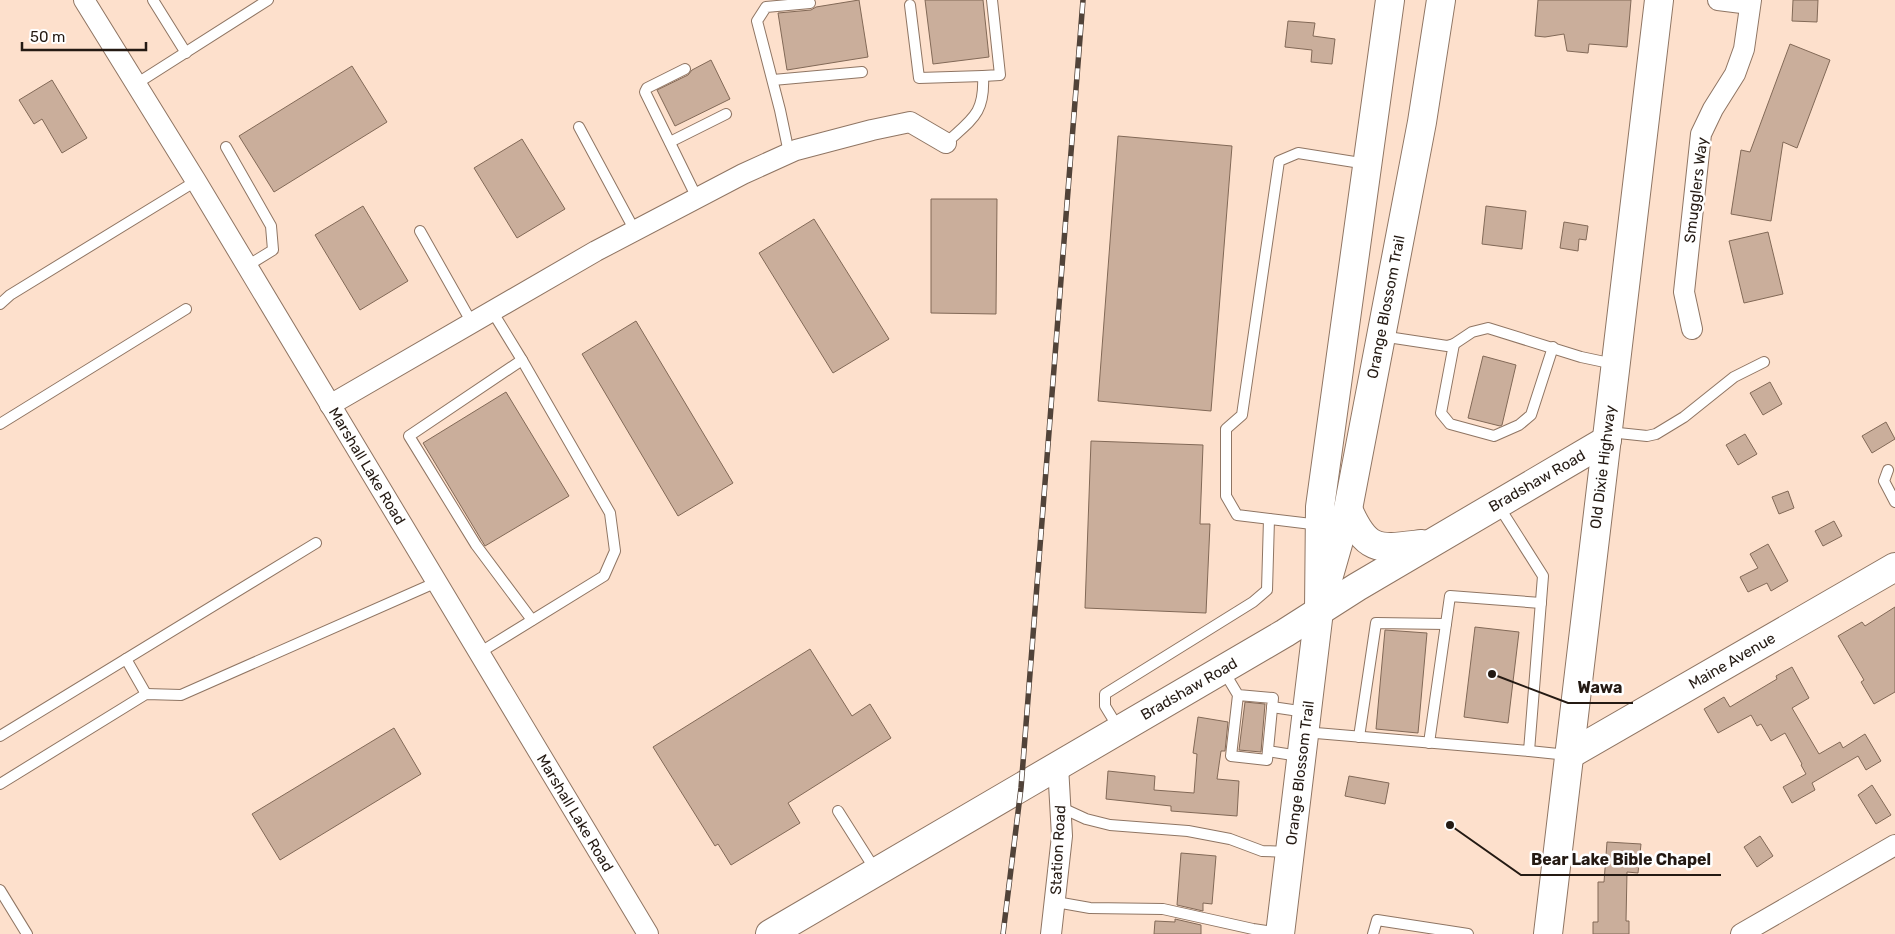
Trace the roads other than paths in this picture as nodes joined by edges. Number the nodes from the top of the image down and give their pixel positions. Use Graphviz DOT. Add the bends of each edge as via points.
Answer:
graph roads {
  1 [pos="84,0"];
  2 [pos="152,0"];
  3 [pos="268,0"];
  4 [pos="992,0"];
  5 [pos="1390,0"];
  6 [pos="1422,0"];
  7 [pos="1441,0"];
  8 [pos="1659,0"];
  9 [pos="1718,0"];
  10 [pos="1751,2"];
  11 [pos="810,3"];
  12 [pos="910,5"];
  13 [pos="1435,44"];
  14 [pos="186,53"];
  15 [pos="685,69"];
  16 [pos="862,72"];
  17 [pos="983,76"];
  18 [pos="772,80"];
  19 [pos="136,84"];
  20 [pos="726,114"];
  21 [pos="579,127"];
  22 [pos="670,142"];
  23 [pos="946,143"];
  24 [pos="226,147"];
  25 [pos="789,153"];
  26 [pos="1368,164"];
  27 [pos="196,181"];
  28 [pos="698,198"];
  29 [pos="420,231"];
  30 [pos="635,231"];
  31 [pos="247,266"];
  32 [pos="0,304"];
  33 [pos="186,309"];
  34 [pos="492,311"];
  35 [pos="472,322"];
  36 [pos="1692,329"];
  37 [pos="1380,336"];
  38 [pos="1454,344"];
  39 [pos="1553,348"];
  40 [pos="522,360"];
  41 [pos="1764,362"];
  42 [pos="1616,365"];
  43 [pos="330,405"];
  44 [pos="0,424"];
  45 [pos="1607,436"];
  46 [pos="1888,470"];
  47 [pos="1895,502"];
  48 [pos="1497,504"];
  49 [pos="1348,509"];
  50 [pos="1269,519"];
  51 [pos="1320,524"];
  52 [pos="1431,542"];
  53 [pos="316,543"];
  54 [pos="1895,567"];
  55 [pos="437,582"];
  56 [pos="1541,603"];
  57 [pos="1319,611"];
  58 [pos="532,620"];
  59 [pos="1446,624"];
  60 [pos="479,653"];
  61 [pos="126,659"];
  62 [pos="1223,669"];
  63 [pos="146,694"];
  64 [pos="1238,695"];
  65 [pos="1272,707"];
  66 [pos="1120,730"];
  67 [pos="1304,733"];
  68 [pos="0,736"];
  69 [pos="1358,737"];
  70 [pos="1429,743"];
  71 [pos="1268,751"];
  72 [pos="1529,751"];
  73 [pos="1569,755"];
  74 [pos="1058,766"];
  75 [pos="0,784"];
  76 [pos="1062,808"];
  77 [pos="838,811"];
  78 [pos="1895,845"];
  79 [pos="1290,852"];
  80 [pos="877,872"];
  81 [pos="0,890"];
  82 [pos="1056,902"];
  83 [pos="1228,923"];
  84 [pos="27,934"];
  85 [pos="648,934"];
  86 [pos="770,934"];
  87 [pos="1051,934"];
  88 [pos="1226,934"];
  89 [pos="1280,934"];
  90 [pos="1373,934"];
  91 [pos="1468,934"];
  92 [pos="1548,934"];
  93 [pos="1741,934"];
  1 -- 19 [label="street, Marshall Lake Road"];
  2 -- 14 [label="lane"];
  3 -- 14 [label="lane"];
  4 -- 17 [label="lane" via="1000,75"];
  5 -- 26 [label="street, Orange Blossom Trail"];
  6 -- 13 [label="street"];
  7 -- 13 [label="street, Orange Blossom Trail"];
  8 -- 42 [label="street, Old Dixie Highway"];
  9 -- 10 [label="street"];
  10 -- 36 [label="street, Smugglers Way" via="1744,49 1735,74 1701,134 1684,292"];
  11 -- 18 [label="lane" via="766,7 757,21"];
  12 -- 17 [label="lane" via="919,78"];
  13 -- 37 [label="street, Orange Blossom Trail"];
  14 -- 19 [label="lane"];
  15 -- 22 [label="lane" via="645,92"];
  16 -- 18 [label="lane"];
  17 -- 23 [label="lane" via="984,92 977,114"];
  18 -- 25 [label="lane"];
  19 -- 27 [label="street, Marshall Lake Road"];
  20 -- 22 [label="lane"];
  21 -- 30 [label="lane"];
  22 -- 28 [label="lane"];
  23 -- 25 [label="street" via="910,122"];
  24 -- 31 [label="lane" via="271,226 273,250"];
  25 -- 28 [label="street"];
  26 -- 50 [label="lane" via="1298,154 1279,161 1242,414 1226,429 1226,496 1236,515"];
  26 -- 51 [label="street, Orange Blossom Trail"];
  27 -- 31 [label="street, Marshall Lake Road"];
  27 -- 32 [label="lane"];
  28 -- 30 [label="street"];
  29 -- 35 [label="lane"];
  30 -- 34 [label="street"];
  31 -- 43 [label="street, Marshall Lake Road"];
  33 -- 44 [label="lane"];
  34 -- 35 [label="street"];
  34 -- 40 [label="lane"];
  35 -- 43 [label="street"];
  37 -- 38 [label="lane" via="1440,346"];
  37 -- 49 [label="street, Orange Blossom Trail"];
  38 -- 39 [label="lane" via="1472,332 1488,328"];
  38 -- 39 [label="lane" via="1441,413 1450,424 1494,436 1519,425 1531,415"];
  39 -- 42 [label="lane"];
  40 -- 58 [label="lane" via="610,513 615,551 604,576"];
  40 -- 58 [label="lane" via="409,436 476,545"];
  41 -- 45 [label="lane" via="1734,377 1684,417 1656,434"];
  42 -- 45 [label="street, Old Dixie Highway"];
  43 -- 55 [label="street, Marshall Lake Road"];
  45 -- 48 [label="street, Bradshaw Road"];
  45 -- 73 [label="street, Old Dixie Highway"];
  46 -- 47 [label="lane" via="1884,481"];
  48 -- 52 [label="street, Bradshaw Road"];
  48 -- 56 [label="lane" via="1543,576"];
  49 -- 52 [label="street" via="1356,528 1369,542 1380,547"];
  49 -- 57 [label="street, Orange Blossom Trail"];
  50 -- 51 [label="lane"];
  50 -- 66 [label="lane" via="1267,590 1253,602 1105,694 1105,706"];
  51 -- 57 [label="street, Orange Blossom Trail"];
  52 -- 57 [label="street, Bradshaw Road"];
  53 -- 61 [label="lane"];
  54 -- 73 [label="street, Maine Avenue"];
  55 -- 60 [label="street, Marshall Lake Road"];
  55 -- 63 [label="lane" via="181,696"];
  56 -- 59 [label="lane" via="1450,596"];
  56 -- 72 [label="lane"];
  57 -- 62 [label="street, Bradshaw Road"];
  57 -- 67 [label="street, Orange Blossom Trail"];
  58 -- 60 [label="lane"];
  59 -- 69 [label="lane" via="1376,623"];
  59 -- 70 [label="lane"];
  60 -- 85 [label="street, Marshall Lake Road"];
  61 -- 63 [label="lane"];
  61 -- 68 [label="lane"];
  62 -- 64 [label="lane"];
  62 -- 66 [label="street, Bradshaw Road"];
  63 -- 75 [label="lane"];
  64 -- 65 [label="lane" via="1273,698"];
  64 -- 71 [label="lane" via="1240,716 1230,756 1268,760"];
  65 -- 67 [label="lane"];
  65 -- 71 [label="lane" via="1266,740"];
  66 -- 74 [label="street, Bradshaw Road"];
  67 -- 69 [label="lane"];
  67 -- 71 [label="lane"];
  67 -- 79 [label="street, Orange Blossom Trail"];
  69 -- 70 [label="lane"];
  70 -- 72 [label="lane"];
  72 -- 73 [label="lane"];
  73 -- 92 [label="street, Old Dixie Highway"];
  74 -- 76 [label="street, Station Road"];
  74 -- 80 [label="street, Bradshaw Road"];
  76 -- 79 [label="lane" via="1110,825 1188,831 1230,839 1262,851"];
  76 -- 82 [label="street, Station Road"];
  77 -- 80 [label="lane"];
  78 -- 93 [label="street"];
  79 -- 89 [label="street, Orange Blossom Trail"];
  80 -- 86 [label="street, Bradshaw Road"];
  81 -- 84 [label="lane"];
  82 -- 83 [label="lane" via="1090,908 1163,909"];
  82 -- 87 [label="street, Station Road"];
  83 -- 88 [label="lane"];
  83 -- 89 [label="lane"];
  90 -- 91 [label="lane" via="1377,920"];
}
